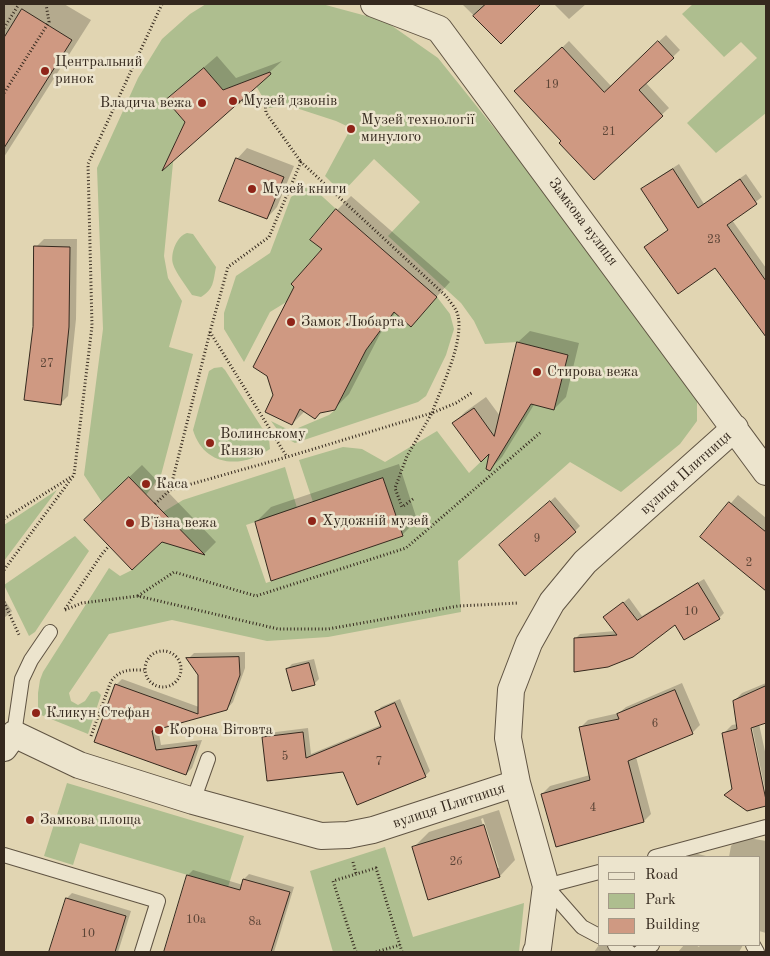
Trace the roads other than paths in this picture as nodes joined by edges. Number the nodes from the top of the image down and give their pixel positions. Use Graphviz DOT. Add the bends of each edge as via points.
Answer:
graph roads {
  1 [pos="374,4"];
  2 [pos="735,428"];
  3 [pos="766,472"];
  4 [pos="50,632"];
  5 [pos="9,741"];
  6 [pos="208,759"];
  7 [pos="518,783"];
  8 [pos="193,801"];
  9 [pos="766,827"];
  10 [pos="4,855"];
  11 [pos="659,856"];
  12 [pos="598,872"];
  13 [pos="546,886"];
  14 [pos="598,935"];
  15 [pos="617,946"];
  16 [pos="142,952"];
  17 [pos="536,952"];
  18 [pos="629,952"];
  1 -- 2 [label="street, Замкова вулиця" via="439,29"];
  2 -- 3 [label="street, Замкова вулиця"];
  2 -- 7 [label="street, вулиця Плитниця" via="585,562 552,602 529,643 511,690 508,738"];
  4 -- 5 [label="lane" via="22,679"];
  5 -- 8 [label="street, вулиця Плитниця"];
  6 -- 8 [label="lane"];
  7 -- 8 [label="street, вулиця Плитниця" via="373,830 348,835 321,836"];
  7 -- 13 [label="street"];
  9 -- 11 [label="lane"];
  10 -- 16 [label="lane" via="158,901"];
  12 -- 13 [label="lane"];
  13 -- 14 [label="lane" via="582,927"];
  13 -- 17 [label="street"];
  15 -- 18 [label="lane"];
}
